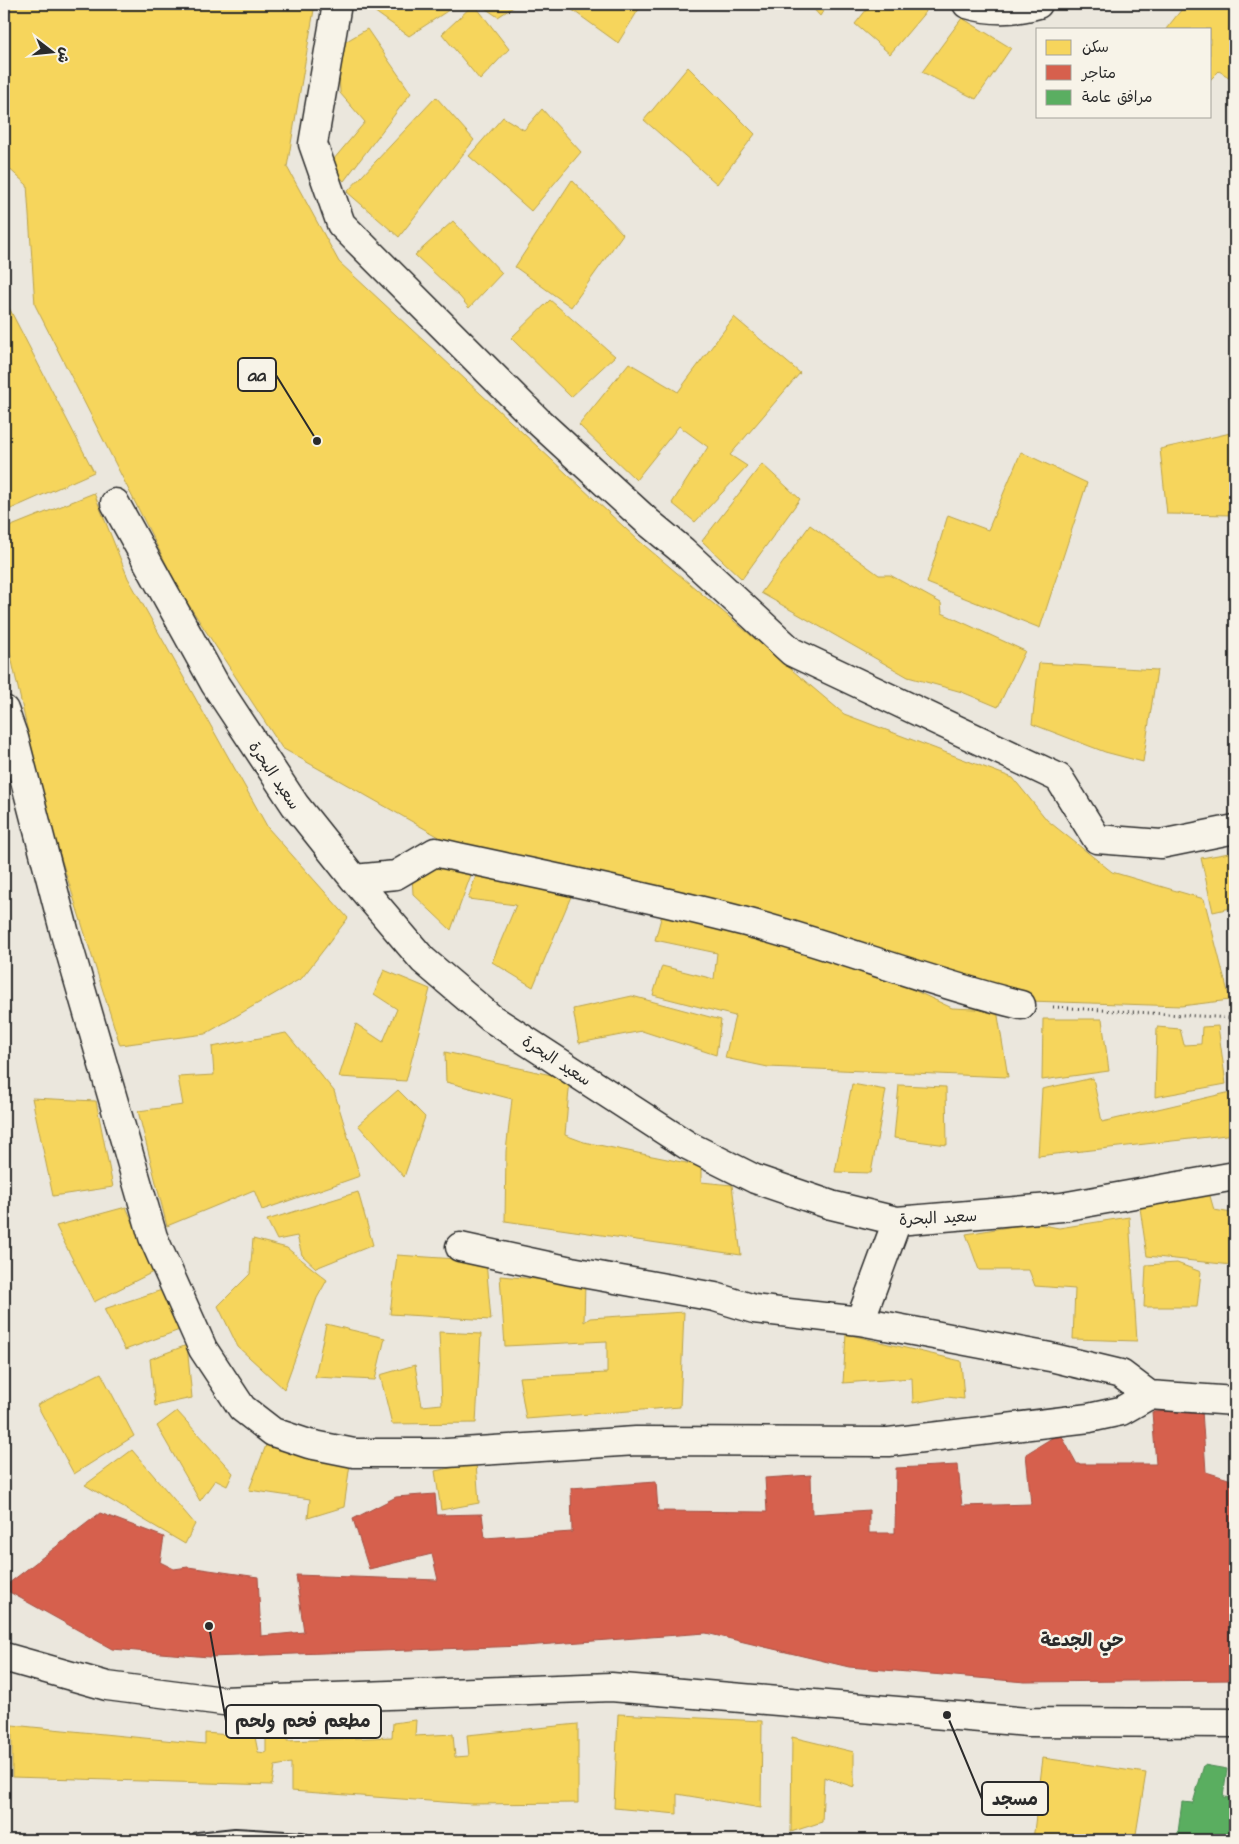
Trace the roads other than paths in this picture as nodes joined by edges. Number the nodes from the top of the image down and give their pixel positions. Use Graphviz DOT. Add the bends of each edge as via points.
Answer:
graph roads {
  1 [pos="337,4"];
  2 [pos="967,4"];
  3 [pos="1038,4"];
  4 [pos="116,502"];
  5 [pos="4,710"];
  6 [pos="1235,829"];
  7 [pos="354,879"];
  8 [pos="1021,1005"];
  9 [pos="1235,1176"];
  10 [pos="897,1221"];
  11 [pos="460,1247"];
  12 [pos="860,1321"];
  13 [pos="1149,1396"];
  14 [pos="1235,1401"];
  15 [pos="4,1657"];
  16 [pos="1235,1723"];
  17 [pos="237,1838"];
  18 [pos="198,1840"];
  19 [pos="302,1840"];
  1 -- 6 [label="street" via="313,144 341,224 539,422 641,516 684,551 792,652 1059,778 1097,839 1161,844"];
  2 -- 3 [label="street" via="985,9"];
  4 -- 7 [label="street, سعيد البحرة" via="215,684 295,806"];
  5 -- 13 [label="street" via="153,1237 203,1348 242,1408 274,1432 309,1444 354,1453 446,1453 636,1441 889,1442 1089,1418 1121,1411"];
  7 -- 8 [label="street" via="396,875 435,852 746,922 955,988"];
  7 -- 10 [label="street, سعيد البحرة" via="423,960 491,1018 687,1145 756,1178 831,1205"];
  9 -- 10 [label="street, سعيد البحرة" via="1062,1207"];
  10 -- 12 [label="street"];
  11 -- 12 [label="street" via="571,1272 715,1297 754,1309"];
  12 -- 13 [label="street" via="951,1336 1121,1374"];
  13 -- 14 [label="street"];
  15 -- 16 [label="street" via="107,1686 223,1702 611,1687 1028,1722"];
  17 -- 18 [label="lane"];
  17 -- 19 [label="lane"];
}
